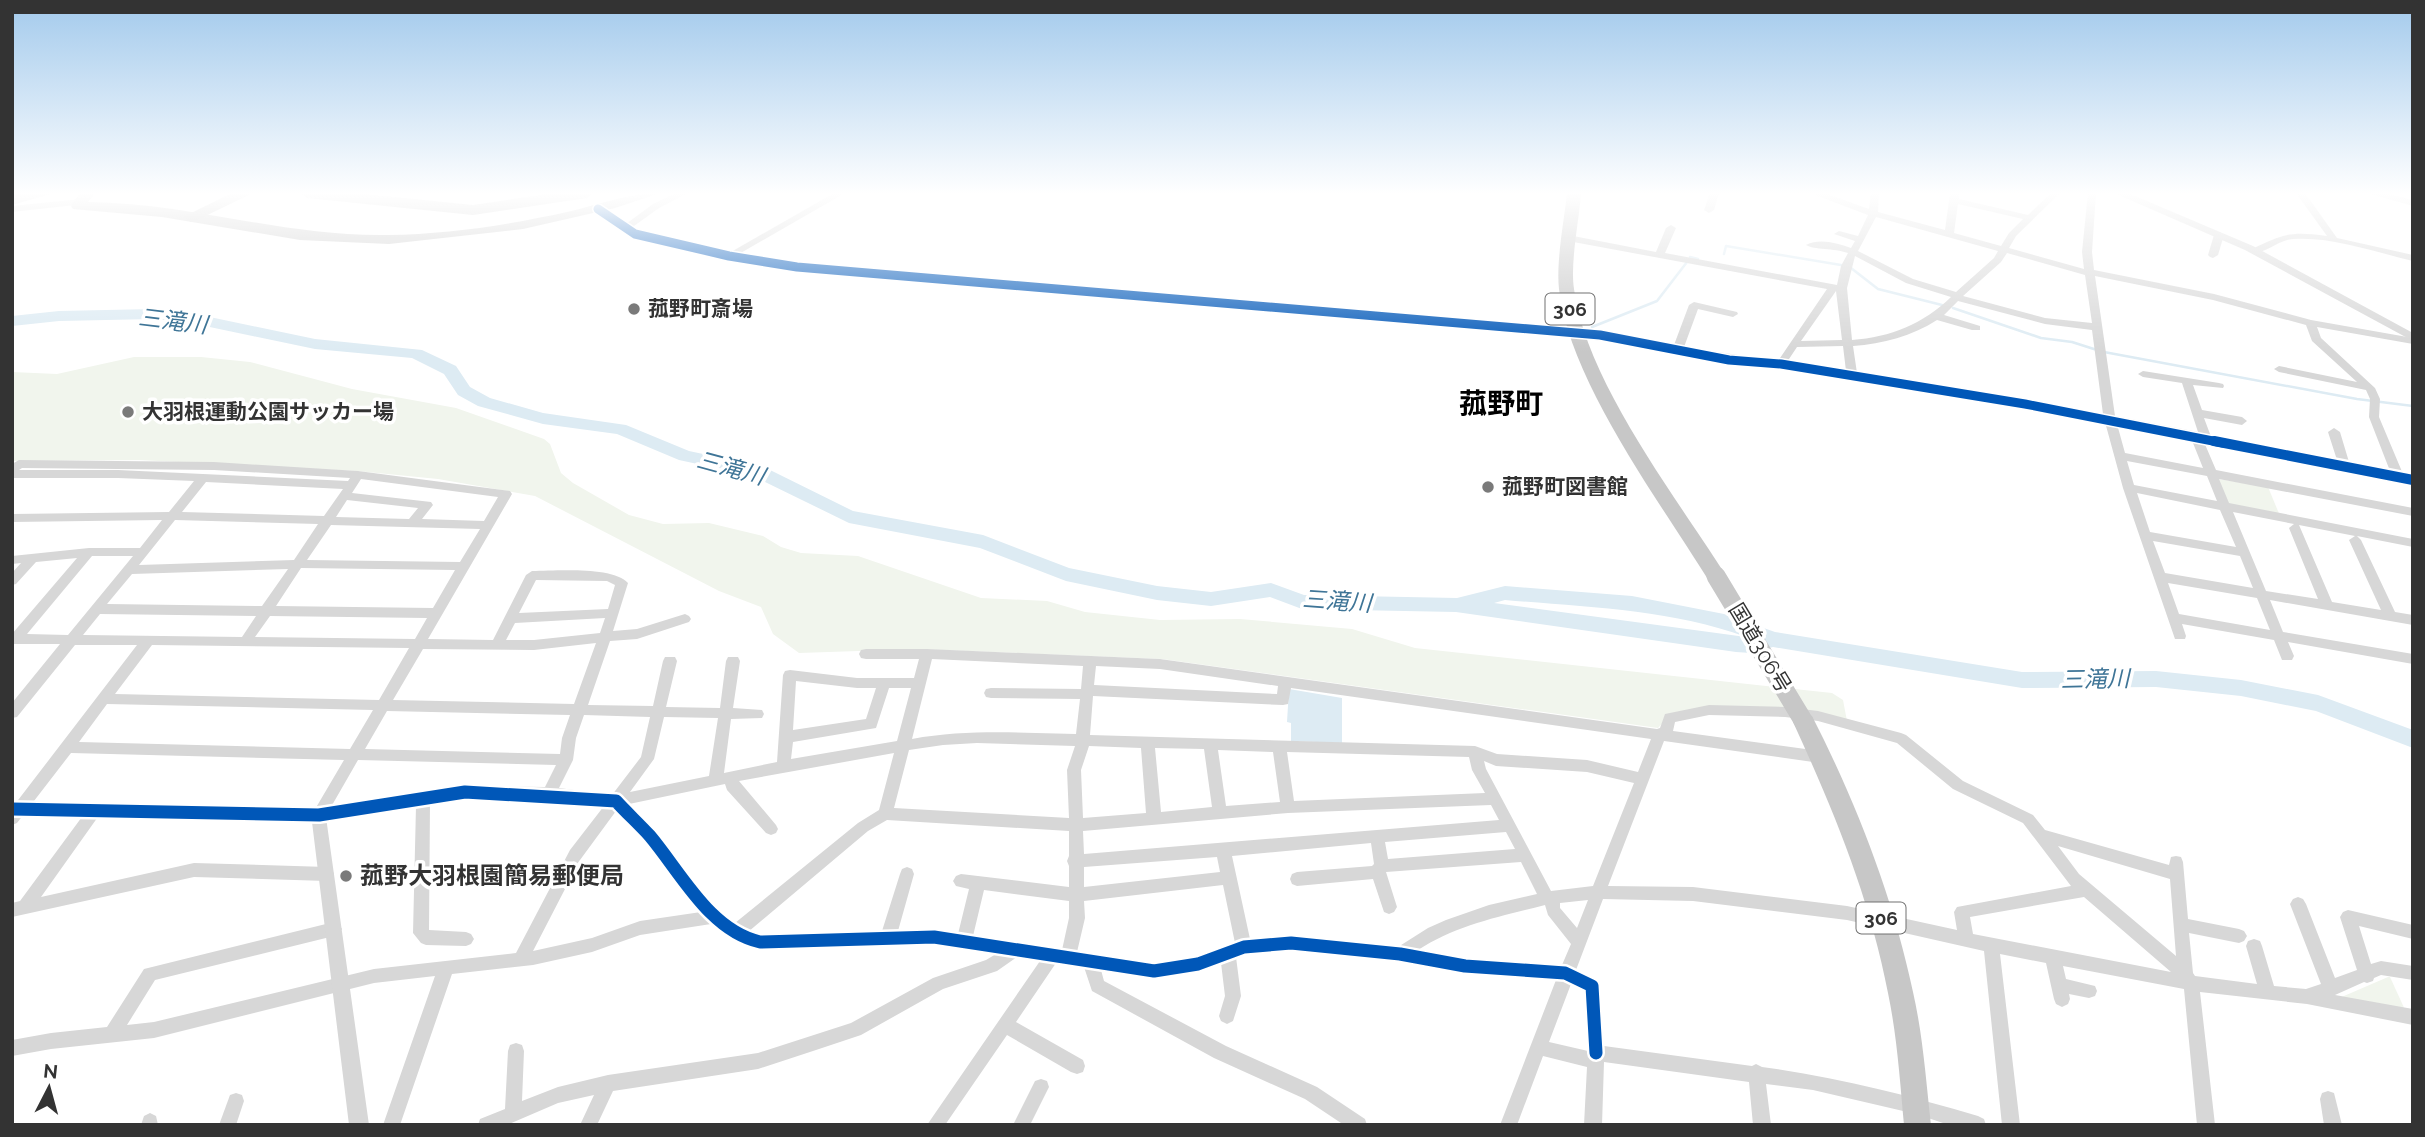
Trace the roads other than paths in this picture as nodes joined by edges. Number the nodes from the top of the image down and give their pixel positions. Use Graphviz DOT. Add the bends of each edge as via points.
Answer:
graph roads {
  1 [pos="685,246"];
  2 [pos="747,246"];
  3 [pos="1568,246"];
  4 [pos="1614,246"];
  5 [pos="1663,246"];
  6 [pos="1837,246"];
  7 [pos="1855,246"];
  8 [pos="1998,246"];
  9 [pos="2087,246"];
  10 [pos="2216,246"];
  11 [pos="2245,246"];
  12 [pos="2265,246"];
  13 [pos="2361,246"];
  14 [pos="2005,248"];
  15 [pos="1852,251"];
  16 [pos="2255,251"];
  17 [pos="1660,254"];
  18 [pos="2213,255"];
  19 [pos="729,256"];
  20 [pos="2413,258"];
  21 [pos="2089,272"];
  22 [pos="1837,288"];
  23 [pos="1956,296"];
  24 [pos="1733,314"];
  25 [pos="1936,316"];
  26 [pos="2310,323"];
  27 [pos="2097,327"];
  28 [pos="1976,328"];
  29 [pos="1576,332"];
  30 [pos="1624,340"];
  31 [pos="2413,340"];
  32 [pos="1794,344"];
  33 [pos="1850,344"];
  34 [pos="1678,350"];
  35 [pos="2101,351"];
  36 [pos="1781,364"];
  37 [pos="2279,369"];
  38 [pos="2143,374"];
  39 [pos="1852,375"];
  40 [pos="2186,381"];
  41 [pos="2219,386"];
  42 [pos="2370,388"];
  43 [pos="2197,413"];
  44 [pos="2111,421"];
  45 [pos="2242,421"];
  46 [pos="2334,432"];
  47 [pos="2201,438"];
  48 [pos="2120,456"];
  49 [pos="2345,466"];
  50 [pos="14,468"];
  51 [pos="2211,474"];
  52 [pos="2398,476"];
  53 [pos="204,477"];
  54 [pos="2413,480"];
  55 [pos="351,485"];
  56 [pos="444,485"];
  57 [pos="2130,492"];
  58 [pos="427,505"];
  59 [pos="2228,512"];
  60 [pos="2413,512"];
  61 [pos="172,516"];
  62 [pos="12,518"];
  63 [pos="326,522"];
  64 [pos="413,522"];
  65 [pos="486,525"];
  66 [pos="2295,528"];
  67 [pos="2145,535"];
  68 [pos="2355,540"];
  69 [pos="2413,543"];
  70 [pos="2413,551"];
  71 [pos="89,552"];
  72 [pos="143,552"];
  73 [pos="2245,553"];
  74 [pos="32,559"];
  75 [pos="12,560"];
  76 [pos="298,564"];
  77 [pos="462,566"];
  78 [pos="128,570"];
  79 [pos="2159,577"];
  80 [pos="12,581"];
  81 [pos="2262,594"];
  82 [pos="2327,605"];
  83 [pos="97,609"];
  84 [pos="266,611"];
  85 [pos="436,613"];
  86 [pos="613,613"];
  87 [pos="2389,616"];
  88 [pos="510,618"];
  89 [pos="2174,618"];
  90 [pos="685,619"];
  91 [pos="2413,620"];
  92 [pos="2278,635"];
  93 [pos="2180,636"];
  94 [pos="605,637"];
  95 [pos="14,639"];
  96 [pos="71,640"];
  97 [pos="148,641"];
  98 [pos="245,642"];
  99 [pos="418,644"];
  100 [pos="497,645"];
  101 [pos="866,654"];
  102 [pos="927,654"];
  103 [pos="2287,656"];
  104 [pos="2413,659"];
  105 [pos="1090,660"];
  106 [pos="733,661"];
  107 [pos="670,662"];
  108 [pos="1285,682"];
  109 [pos="884,683"];
  110 [pos="919,683"];
  111 [pos="1086,692"];
  112 [pos="991,693"];
  113 [pos="104,699"];
  114 [pos="383,705"];
  115 [pos="582,708"];
  116 [pos="659,711"];
  117 [pos="724,712"];
  118 [pos="12,713"];
  119 [pos="757,714"];
  120 [pos="1662,733"];
  121 [pos="786,737"];
  122 [pos="1083,739"];
  123 [pos="1147,741"];
  124 [pos="1210,743"];
  125 [pos="903,746"];
  126 [pos="1279,746"];
  127 [pos="67,747"];
  128 [pos="355,752"];
  129 [pos="1475,752"];
  130 [pos="1820,757"];
  131 [pos="566,760"];
  132 [pos="784,766"];
  133 [pos="724,778"];
  134 [pos="1641,779"];
  135 [pos="549,793"];
  136 [pos="423,798"];
  137 [pos="1495,799"];
  138 [pos="617,802"];
  139 [pos="1288,807"];
  140 [pos="95,810"];
  141 [pos="15,813"];
  142 [pos="1220,813"];
  143 [pos="885,814"];
  144 [pos="320,815"];
  145 [pos="1154,819"];
  146 [pos="1076,825"];
  147 [pos="1510,825"];
  148 [pos="771,829"];
  149 [pos="2043,836"];
  150 [pos="1377,837"];
  151 [pos="1223,850"];
  152 [pos="1525,855"];
  153 [pos="1074,861"];
  154 [pos="2177,868"];
  155 [pos="1379,869"];
  156 [pos="327,874"];
  157 [pos="907,874"];
  158 [pos="1230,878"];
  159 [pos="1297,878"];
  160 [pos="961,881"];
  161 [pos="978,883"];
  162 [pos="2086,891"];
  163 [pos="1599,892"];
  164 [pos="1076,895"];
  165 [pos="1549,897"];
  166 [pos="2298,904"];
  167 [pos="1389,906"];
  168 [pos="19,908"];
  169 [pos="714,917"];
  170 [pos="1882,921"];
  171 [pos="2182,925"];
  172 [pos="334,929"];
  173 [pos="2413,932"];
  174 [pos="735,933"];
  175 [pos="2239,936"];
  176 [pos="888,937"];
  177 [pos="466,939"];
  178 [pos="964,939"];
  179 [pos="1966,939"];
  180 [pos="1578,941"];
  181 [pos="1991,945"];
  182 [pos="2254,946"];
  183 [pos="1244,947"];
  184 [pos="1017,948"];
  185 [pos="1228,953"];
  186 [pos="1400,954"];
  187 [pos="1061,956"];
  188 [pos="2053,957"];
  189 [pos="520,960"];
  190 [pos="1091,964"];
  191 [pos="446,969"];
  192 [pos="1565,973"];
  193 [pos="2413,973"];
  194 [pos="2367,976"];
  195 [pos="2188,979"];
  196 [pos="342,984"];
  197 [pos="2331,989"];
  198 [pos="2089,991"];
  199 [pos="2268,992"];
  200 [pos="2306,997"];
  201 [pos="1227,1016"];
  202 [pos="2413,1017"];
  203 [pos="1006,1025"];
  204 [pos="110,1036"];
  205 [pos="1538,1047"];
  206 [pos="12,1048"];
  207 [pos="516,1051"];
  208 [pos="1596,1057"];
  209 [pos="1077,1066"];
  210 [pos="1756,1072"];
  211 [pos="608,1083"];
  212 [pos="1041,1087"];
  213 [pos="2328,1099"];
  214 [pos="236,1101"];
  215 [pos="513,1114"];
  216 [pos="1917,1115"];
  217 [pos="941,1123"];
  218 [pos="227,1125"];
  219 [pos="359,1125"];
  220 [pos="391,1125"];
  221 [pos="486,1125"];
  222 [pos="588,1125"];
  223 [pos="1021,1125"];
  224 [pos="1359,1125"];
  225 [pos="1508,1125"];
  226 [pos="1593,1125"];
  227 [pos="1762,1125"];
  228 [pos="1978,1125"];
  229 [pos="2011,1125"];
  230 [pos="2206,1125"];
  231 [pos="2333,1125"];
  1 -- 19 [label="street"];
  2 -- 19 [label="street"];
  3 -- 29 [label="highway, 国道306号 / 306" via="1566,288"];
  4 -- 17 [label="street"];
  5 -- 17 [label="street"];
  6 -- 15 [label="street"];
  7 -- 15 [label="street"];
  8 -- 14 [label="street"];
  9 -- 21 [label="street"];
  10 -- 18 [label="street"];
  11 -- 16 [label="street"];
  12 -- 16 [label="street"];
  13 -- 20 [label="street"];
  14 -- 21 [label="street"];
  14 -- 23 [label="street" via="1998,260"];
  15 -- 22 [label="street"];
  15 -- 23 [label="street" via="1905,279"];
  16 -- 31 [label="street"];
  17 -- 22 [label="street"];
  19 -- 29 [label="street" via="830,271"];
  21 -- 26 [label="street"];
  21 -- 27 [label="street"];
  22 -- 32 [label="street"];
  22 -- 33 [label="street"];
  23 -- 25 [label="street"];
  23 -- 27 [label="street" via="2045,321"];
  24 -- 34 [label="street" via="1694,305"];
  25 -- 28 [label="street"];
  25 -- 33 [label="street" via="1913,330"];
  26 -- 31 [label="street"];
  26 -- 42 [label="street" via="2316,339"];
  27 -- 35 [label="street"];
  29 -- 30 [label="street"];
  29 -- 130 [label="highway, 国道306号 / 306, bridge" via="1602,393 1804,722"];
  30 -- 34 [label="street"];
  32 -- 33 [label="street"];
  32 -- 36 [label="street"];
  33 -- 39 [label="street"];
  34 -- 36 [label="street"];
  35 -- 44 [label="street"];
  36 -- 39 [label="street"];
  37 -- 42 [label="street"];
  38 -- 40 [label="street"];
  39 -- 44 [label="street"];
  40 -- 41 [label="street"];
  40 -- 43 [label="street"];
  42 -- 52 [label="street" via="2374,418"];
  43 -- 45 [label="street"];
  43 -- 47 [label="street"];
  44 -- 47 [label="street"];
  44 -- 48 [label="street"];
  46 -- 49 [label="street"];
  47 -- 49 [label="street"];
  47 -- 51 [label="street"];
  48 -- 51 [label="street"];
  48 -- 57 [label="street"];
  49 -- 52 [label="street"];
  50 -- 53 [label="street"];
  50 -- 55 [label="street" via="214,466"];
  51 -- 59 [label="street"];
  51 -- 60 [label="street"];
  52 -- 54 [label="street"];
  53 -- 55 [label="street"];
  53 -- 61 [label="street"];
  55 -- 56 [label="street"];
  55 -- 58 [label="street"];
  55 -- 63 [label="street"];
  56 -- 58 [label="street"];
  56 -- 65 [label="street" via="506,495"];
  57 -- 59 [label="street"];
  57 -- 67 [label="street"];
  58 -- 64 [label="street"];
  59 -- 66 [label="street"];
  59 -- 69 [label="street"];
  59 -- 73 [label="street"];
  61 -- 62 [label="street"];
  61 -- 63 [label="street"];
  61 -- 72 [label="street"];
  63 -- 64 [label="street"];
  63 -- 76 [label="street"];
  64 -- 65 [label="street"];
  65 -- 77 [label="street"];
  66 -- 68 [label="street"];
  66 -- 82 [label="street"];
  67 -- 73 [label="street"];
  67 -- 79 [label="street"];
  68 -- 70 [label="street"];
  68 -- 87 [label="street"];
  71 -- 72 [label="street"];
  71 -- 74 [label="street"];
  71 -- 95 [label="street"];
  72 -- 78 [label="street"];
  73 -- 81 [label="street"];
  74 -- 75 [label="street"];
  74 -- 80 [label="street"];
  76 -- 77 [label="street"];
  76 -- 78 [label="street"];
  76 -- 84 [label="street"];
  77 -- 85 [label="street"];
  78 -- 83 [label="street"];
  79 -- 81 [label="street"];
  79 -- 89 [label="street"];
  81 -- 82 [label="street"];
  81 -- 92 [label="street"];
  82 -- 87 [label="street"];
  83 -- 84 [label="street"];
  83 -- 96 [label="street"];
  84 -- 85 [label="street"];
  84 -- 98 [label="street"];
  85 -- 99 [label="street"];
  86 -- 88 [label="street"];
  86 -- 88 [label="street" via="622,583 608,577 532,575"];
  86 -- 94 [label="street"];
  87 -- 91 [label="street"];
  88 -- 100 [label="street"];
  89 -- 92 [label="street"];
  89 -- 93 [label="street"];
  90 -- 94 [label="street" via="637,634"];
  92 -- 103 [label="street"];
  92 -- 104 [label="street"];
  94 -- 100 [label="street"];
  94 -- 115 [label="street"];
  95 -- 96 [label="street"];
  96 -- 97 [label="street"];
  96 -- 118 [label="street"];
  97 -- 98 [label="street"];
  97 -- 113 [label="street"];
  98 -- 99 [label="street"];
  99 -- 100 [label="street"];
  99 -- 114 [label="street"];
  101 -- 102 [label="street"];
  102 -- 105 [label="street"];
  102 -- 110 [label="street"];
  105 -- 108 [label="street" via="1160,664"];
  105 -- 111 [label="street"];
  106 -- 117 [label="street"];
  107 -- 116 [label="street"];
  108 -- 111 [label="street" via="1283,700"];
  108 -- 120 [label="street"];
  109 -- 110 [label="street"];
  109 -- 121 [label="street" via="871,724"];
  109 -- 121 [label="street" via="790,675"];
  110 -- 125 [label="street"];
  111 -- 112 [label="street"];
  111 -- 122 [label="street"];
  113 -- 114 [label="street"];
  113 -- 127 [label="street"];
  114 -- 115 [label="street"];
  114 -- 128 [label="street"];
  115 -- 116 [label="street"];
  115 -- 131 [label="street" via="569,738"];
  116 -- 117 [label="street"];
  116 -- 138 [label="street" via="647,759"];
  117 -- 119 [label="street"];
  117 -- 133 [label="street"];
  120 -- 130 [label="street"];
  120 -- 134 [label="street"];
  120 -- 149 [label="street" via="1670,718 1709,709 1785,712 1849,723 1901,739 1958,785 2028,819"];
  121 -- 132 [label="street"];
  122 -- 123 [label="street"];
  122 -- 125 [label="street" via="976,737"];
  122 -- 146 [label="street" via="1074,771"];
  123 -- 124 [label="street"];
  123 -- 145 [label="street"];
  124 -- 126 [label="street"];
  124 -- 142 [label="street"];
  125 -- 132 [label="street"];
  125 -- 143 [label="street"];
  126 -- 129 [label="street"];
  126 -- 139 [label="street"];
  127 -- 128 [label="street"];
  127 -- 141 [label="street"];
  128 -- 131 [label="street"];
  128 -- 144 [label="street"];
  129 -- 134 [label="street" via="1496,760 1587,766"];
  129 -- 137 [label="street" via="1479,771"];
  130 -- 170 [label="highway, 国道306号 / 306" via="1850,823"];
  131 -- 135 [label="street"];
  132 -- 133 [label="street"];
  133 -- 138 [label="street"];
  133 -- 148 [label="street"];
  134 -- 163 [label="street"];
  135 -- 136 [label="street" via="466,792"];
  135 -- 138 [label="street"];
  136 -- 144 [label="street"];
  136 -- 177 [label="street" via="421,933 426,938"];
  137 -- 139 [label="street"];
  137 -- 147 [label="street"];
  138 -- 169 [label="street" via="649,834"];
  138 -- 189 [label="street" via="575,855"];
  139 -- 142 [label="street"];
  140 -- 141 [label="street"];
  140 -- 144 [label="street"];
  140 -- 168 [label="street"];
  142 -- 145 [label="street"];
  143 -- 146 [label="street"];
  143 -- 174 [label="street"];
  144 -- 156 [label="street"];
  145 -- 146 [label="street"];
  146 -- 153 [label="street"];
  147 -- 150 [label="street"];
  147 -- 152 [label="street"];
  149 -- 154 [label="street"];
  149 -- 162 [label="street"];
  150 -- 151 [label="street"];
  150 -- 155 [label="street"];
  151 -- 153 [label="street"];
  151 -- 158 [label="street"];
  152 -- 155 [label="street"];
  152 -- 165 [label="street"];
  153 -- 164 [label="street"];
  154 -- 171 [label="street"];
  155 -- 159 [label="street"];
  155 -- 167 [label="street"];
  156 -- 168 [label="street" via="194,870"];
  156 -- 172 [label="street"];
  157 -- 176 [label="street"];
  158 -- 164 [label="street"];
  158 -- 183 [label="street"];
  160 -- 161 [label="street"];
  161 -- 164 [label="street"];
  161 -- 178 [label="street"];
  162 -- 179 [label="street" via="1962,912"];
  162 -- 195 [label="street"];
  163 -- 165 [label="street"];
  163 -- 170 [label="street" via="1693,894"];
  163 -- 180 [label="street"];
  164 -- 187 [label="street" via="1077,918"];
  165 -- 180 [label="street" via="1553,910"];
  165 -- 186 [label="street" via="1422,936"];
  166 -- 197 [label="street"];
  169 -- 174 [label="street"];
  169 -- 189 [label="street" via="647,926 592,945"];
  170 -- 179 [label="street"];
  170 -- 216 [label="highway, 国道306号 / 306" via="1900,992"];
  171 -- 175 [label="street"];
  171 -- 195 [label="street"];
  172 -- 196 [label="street"];
  172 -- 204 [label="street" via="150,974"];
  173 -- 194 [label="street" via="2348,917"];
  174 -- 176 [label="street" via="769,942"];
  176 -- 178 [label="street"];
  178 -- 184 [label="street"];
  179 -- 181 [label="street"];
  180 -- 192 [label="street"];
  181 -- 188 [label="street"];
  181 -- 229 [label="street"];
  182 -- 199 [label="street"];
  183 -- 185 [label="street"];
  183 -- 186 [label="street" via="1291,943"];
  184 -- 187 [label="street"];
  184 -- 211 [label="street" via="991,966 939,983 855,1028 816,1042 758,1061"];
  185 -- 190 [label="street" via="1154,971"];
  185 -- 201 [label="street" via="1233,996"];
  186 -- 192 [label="street" via="1465,966"];
  187 -- 190 [label="street"];
  187 -- 203 [label="street"];
  188 -- 195 [label="street"];
  188 -- 198 [label="street" via="2060,992"];
  189 -- 191 [label="street"];
  190 -- 224 [label="street" via="1098,986 1220,1052 1311,1093"];
  191 -- 196 [label="street"];
  191 -- 220 [label="street"];
  192 -- 205 [label="street"];
  192 -- 208 [label="street" via="1592,986"];
  193 -- 194 [label="street" via="2381,968"];
  194 -- 197 [label="street"];
  195 -- 199 [label="street"];
  195 -- 230 [label="street"];
  196 -- 204 [label="street" via="154,1030"];
  196 -- 219 [label="street"];
  197 -- 200 [label="street"];
  199 -- 200 [label="street"];
  200 -- 202 [label="street"];
  203 -- 209 [label="street"];
  203 -- 217 [label="street"];
  204 -- 206 [label="street"];
  205 -- 208 [label="street"];
  205 -- 225 [label="street"];
  207 -- 215 [label="street"];
  208 -- 210 [label="street"];
  208 -- 226 [label="street"];
  210 -- 216 [label="street" via="1813,1082"];
  210 -- 227 [label="street"];
  211 -- 215 [label="street" via="558,1095"];
  211 -- 222 [label="street"];
  212 -- 223 [label="street"];
  213 -- 231 [label="street"];
  214 -- 218 [label="street"];
  215 -- 221 [label="street"];
  216 -- 228 [label="street"];
}
